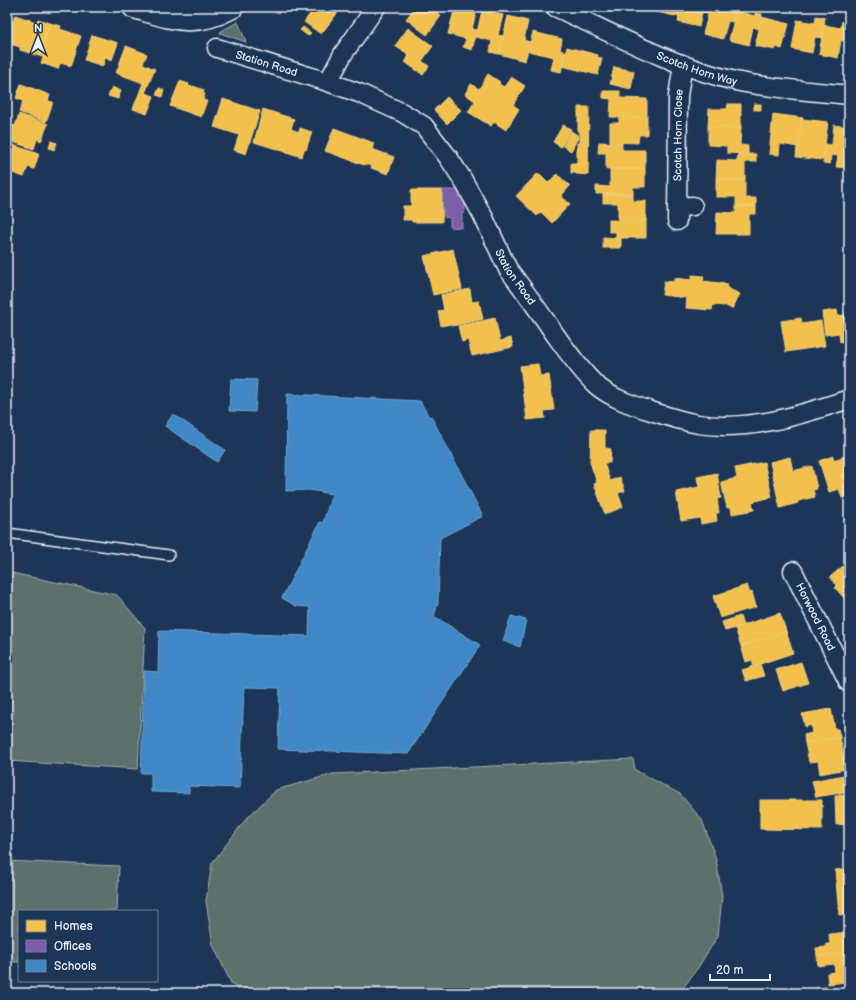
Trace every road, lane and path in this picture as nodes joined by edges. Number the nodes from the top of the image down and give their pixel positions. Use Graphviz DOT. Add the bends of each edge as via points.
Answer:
graph roads {
  1 [pos="134,7"];
  2 [pos="376,7"];
  3 [pos="556,7"];
  4 [pos="223,11"];
  5 [pos="217,48"];
  6 [pos="683,64"];
  7 [pos="328,82"];
  8 [pos="849,95"];
  9 [pos="682,211"];
  10 [pos="849,399"];
  11 [pos="7,533"];
  12 [pos="169,555"];
  13 [pos="793,571"];
  14 [pos="849,683"];
  1 -- 4 [label="street" via="182,19 201,19"];
  2 -- 7 [label="street" via="343,54"];
  3 -- 6 [label="street, Scotch Horn Way"];
  5 -- 7 [label="street, Station Road"];
  6 -- 8 [label="street, Scotch Horn Way" via="740,82"];
  6 -- 9 [label="street, Scotch Horn Close" via="678,96"];
  7 -- 10 [label="street, Station Road" via="403,113 428,130 473,198 508,268 583,371 598,386 617,399 663,415 717,426 766,423"];
  11 -- 12 [label="lane"];
  13 -- 14 [label="street, Horwood Road"];
}
